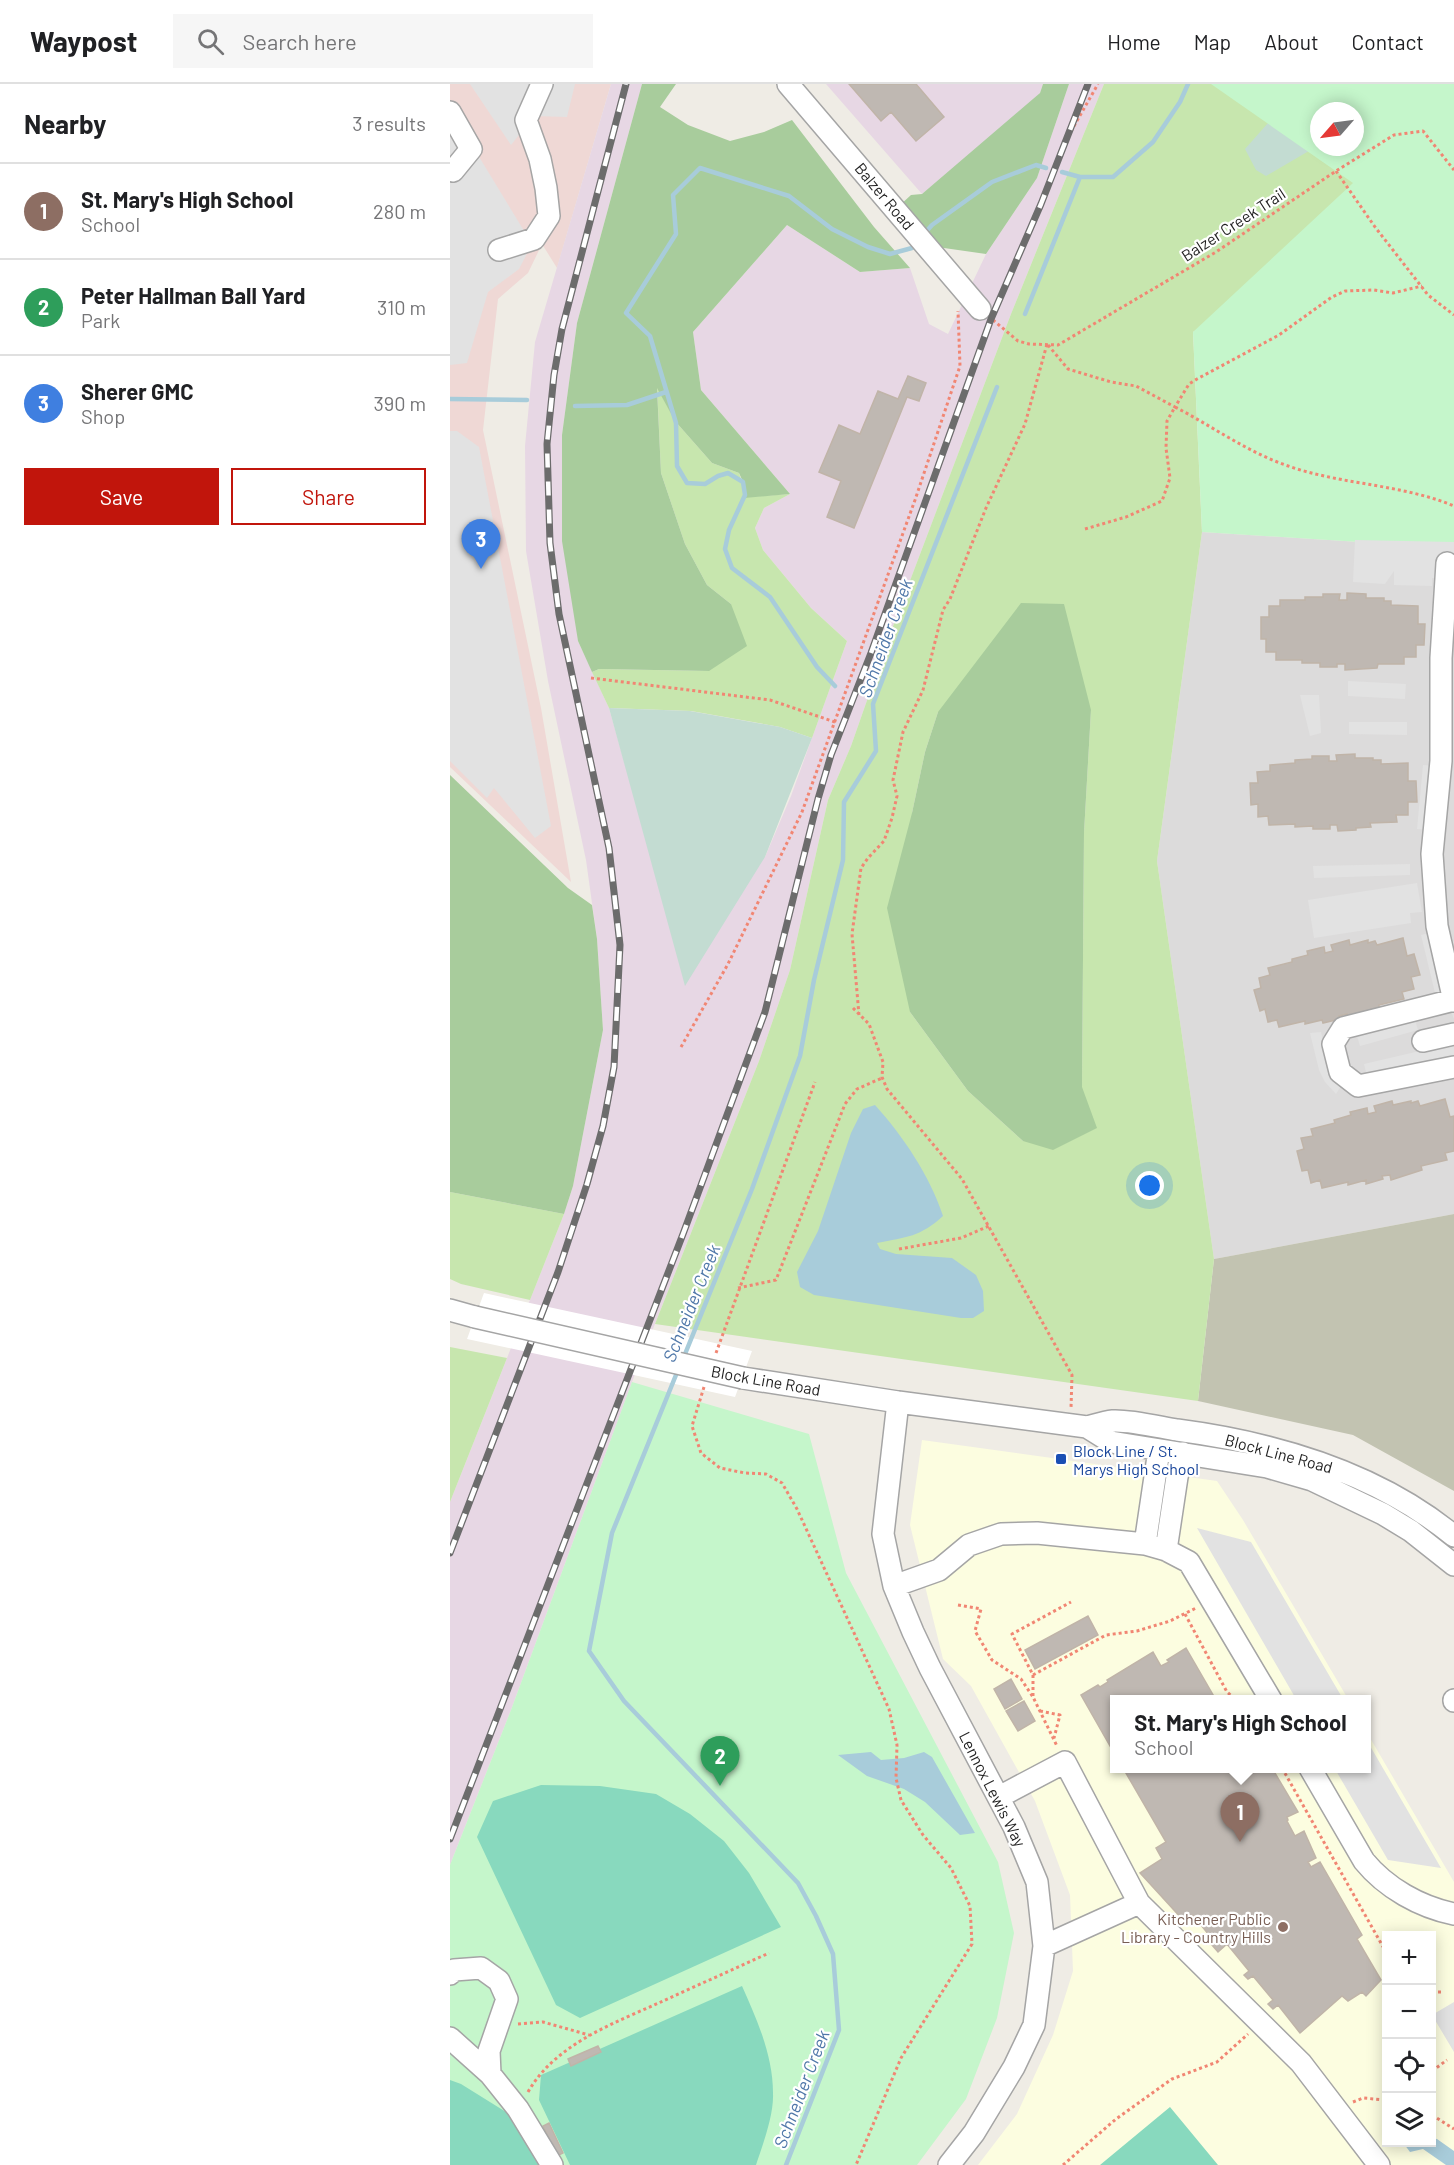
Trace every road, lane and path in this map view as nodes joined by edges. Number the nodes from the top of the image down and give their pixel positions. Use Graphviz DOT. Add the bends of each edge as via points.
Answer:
graph roads {
  1 [pos="542,84"];
  2 [pos="788,84"];
  3 [pos="1098,84"];
  4 [pos="450,112"];
  5 [pos="1062,147"];
  6 [pos="1454,170"];
  7 [pos="453,171"];
  8 [pos="1336,171"];
  9 [pos="500,250"];
  10 [pos="956,280"];
  11 [pos="1422,286"];
  12 [pos="980,309"];
  13 [pos="1454,315"];
  14 [pos="1047,345"];
  15 [pos="1175,406"];
  16 [pos="1454,506"];
  17 [pos="1085,530"];
  18 [pos="1447,562"];
  19 [pos="1448,611"];
  20 [pos="591,678"];
  21 [pos="835,722"];
  22 [pos="1446,911"];
  23 [pos="1454,1000"];
  24 [pos="853,1008"];
  25 [pos="859,1015"];
  26 [pos="1454,1034"];
  27 [pos="1423,1041"];
  28 [pos="681,1047"];
  29 [pos="1454,1067"];
  30 [pos="882,1077"];
  31 [pos="815,1082"];
  32 [pos="989,1226"];
  33 [pos="899,1249"];
  34 [pos="738,1287"];
  35 [pos="450,1310"];
  36 [pos="713,1362"];
  37 [pos="706,1383"];
  38 [pos="898,1402"];
  39 [pos="1078,1426"];
  40 [pos="1160,1450"];
  41 [pos="1183,1453"];
  42 [pos="1454,1536"];
  43 [pos="1145,1544"];
  44 [pos="1166,1550"];
  45 [pos="1454,1565"];
  46 [pos="894,1586"];
  47 [pos="1213,1599"];
  48 [pos="1071,1602"];
  49 [pos="958,1605"];
  50 [pos="1185,1613"];
  51 [pos="1033,1675"];
  52 [pos="1230,1695"];
  53 [pos="1268,1695"];
  54 [pos="1033,1697"];
  55 [pos="1039,1711"];
  56 [pos="1054,1740"];
  57 [pos="1065,1762"];
  58 [pos="1285,1773"];
  59 [pos="1314,1773"];
  60 [pos="999,1797"];
  61 [pos="1139,1904"];
  62 [pos="1454,1914"];
  63 [pos="1382,1945"];
  64 [pos="1044,1946"];
  65 [pos="769,1953"];
  66 [pos="450,1974"];
  67 [pos="1436,1992"];
  68 [pos="1441,1992"];
  69 [pos="1260,2023"];
  70 [pos="499,2025"];
  71 [pos="589,2035"];
  72 [pos="450,2038"];
  73 [pos="1447,2060"];
  74 [pos="1436,2068"];
  75 [pos="490,2074"];
  76 [pos="1382,2100"];
  77 [pos="518,2109"];
  78 [pos="1336,2109"];
  79 [pos="1436,2118"];
  80 [pos="1454,2129"];
  81 [pos="1377,2164"];
  82 [pos="552,2165"];
  83 [pos="856,2165"];
  84 [pos="949,2165"];
  85 [pos="1063,2165"];
  1 -- 9 [label="street" via="526,120 540,159 549,216 534,239"];
  2 -- 10 [label="street, Balzer Road"];
  3 -- 5 [label="path"];
  4 -- 7 [label="street" via="471,149"];
  6 -- 8 [label="path" via="1423,131 1394,135"];
  8 -- 11 [label="path"];
  8 -- 14 [label="path, Balzer Creek Trail" via="1216,252 1058,345"];
  10 -- 12 [label="street, Balzer Road"];
  10 -- 21 [label="path" via="960,366"];
  11 -- 13 [label="path"];
  11 -- 15 [label="path" via="1394,293 1345,291 1332,297 1279,335 1189,384"];
  12 -- 14 [label="path, Balzer Creek Trail" via="1018,340"];
  14 -- 15 [label="path" via="1068,369 1136,386"];
  14 -- 25 [label="path" via="1025,424 943,610 923,690 903,732 893,780 897,796 884,840 861,868 852,934"];
  15 -- 16 [label="path" via="1281,464"];
  15 -- 17 [label="path" via="1167,421 1170,478 1162,501"];
  18 -- 19 [label="street"];
  19 -- 22 [label="street" via="1432,854"];
  20 -- 21 [label="path" via="770,700"];
  21 -- 28 [label="path" via="802,812 767,887"];
  22 -- 23 [label="street" via="1437,926"];
  23 -- 29 [label="street" via="1343,1028 1332,1044 1340,1072 1358,1086"];
  24 -- 25 [label="path"];
  25 -- 30 [label="path" via="869,1024 878,1047"];
  26 -- 27 [label="street"];
  30 -- 32 [label="path" via="887,1089 962,1179"];
  30 -- 34 [label="path" via="857,1089 845,1104 776,1280"];
  31 -- 34 [label="path"];
  32 -- 33 [label="path" via="961,1238"];
  32 -- 39 [label="path" via="1072,1375"];
  34 -- 36 [label="path"];
  35 -- 38 [label="street, Block Line Road, bridge" via="743,1378"];
  37 -- 83 [label="path" via="692,1426 701,1453 720,1468 766,1474 782,1484 797,1509 889,1709 898,1752 896,1778 900,1800 951,1868 970,1906 972,1944 901,2058"];
  38 -- 39 [label="street, Block Line Road"];
  38 -- 46 [label="street, Lennox Lewis Way" via="883,1534"];
  39 -- 40 [label="street, Block Line Road" via="1111,1442"];
  39 -- 42 [label="street, Block Line Road" via="1114,1421 1257,1443 1358,1477"];
  40 -- 41 [label="street, Block Line Road"];
  40 -- 43 [label="street"];
  41 -- 44 [label="street"];
  41 -- 45 [label="street, Block Line Road" via="1267,1467 1312,1480 1383,1514"];
  43 -- 44 [label="street"];
  43 -- 46 [label="street" via="1037,1533 1001,1534 969,1545 939,1570"];
  44 -- 47 [label="street" via="1189,1562"];
  46 -- 60 [label="street, Lennox Lewis Way" via="930,1668"];
  47 -- 50 [label="path"];
  47 -- 53 [label="street"];
  48 -- 51 [label="path" via="1012,1635"];
  49 -- 54 [label="path" via="981,1609 975,1631 992,1660 1021,1679"];
  50 -- 51 [label="path" via="1137,1631 1106,1635"];
  50 -- 52 [label="path"];
  51 -- 54 [label="path"];
  54 -- 55 [label="path"];
  55 -- 56 [label="path"];
  55 -- 56 [label="path" via="1060,1715"];
  56 -- 57 [label="path"];
  57 -- 60 [label="street"];
  57 -- 61 [label="street"];
  58 -- 63 [label="path"];
  59 -- 62 [label="street" via="1372,1872 1410,1898"];
  60 -- 64 [label="street, Lennox Lewis Way" via="1037,1882"];
  61 -- 64 [label="street"];
  61 -- 69 [label="street"];
  64 -- 84 [label="street, Lennox Lewis Way" via="1034,2025 974,2133"];
  65 -- 71 [label="path"];
  66 -- 70 [label="street" via="453,1970 482,1968 499,1981 507,1999"];
  67 -- 68 [label="path"];
  69 -- 78 [label="street" via="1301,2063"];
  69 -- 85 [label="path" via="1217,2062 1172,2079 1116,2119"];
  70 -- 71 [label="path" via="543,2022"];
  70 -- 75 [label="street" via="489,2051"];
  71 -- 77 [label="path" via="554,2060 534,2082"];
  72 -- 75 [label="street"];
  73 -- 74 [label="path"];
  75 -- 77 [label="street"];
  76 -- 78 [label="path" via="1363,2098"];
  77 -- 82 [label="street"];
  78 -- 81 [label="street"];
  79 -- 80 [label="path"];
}
